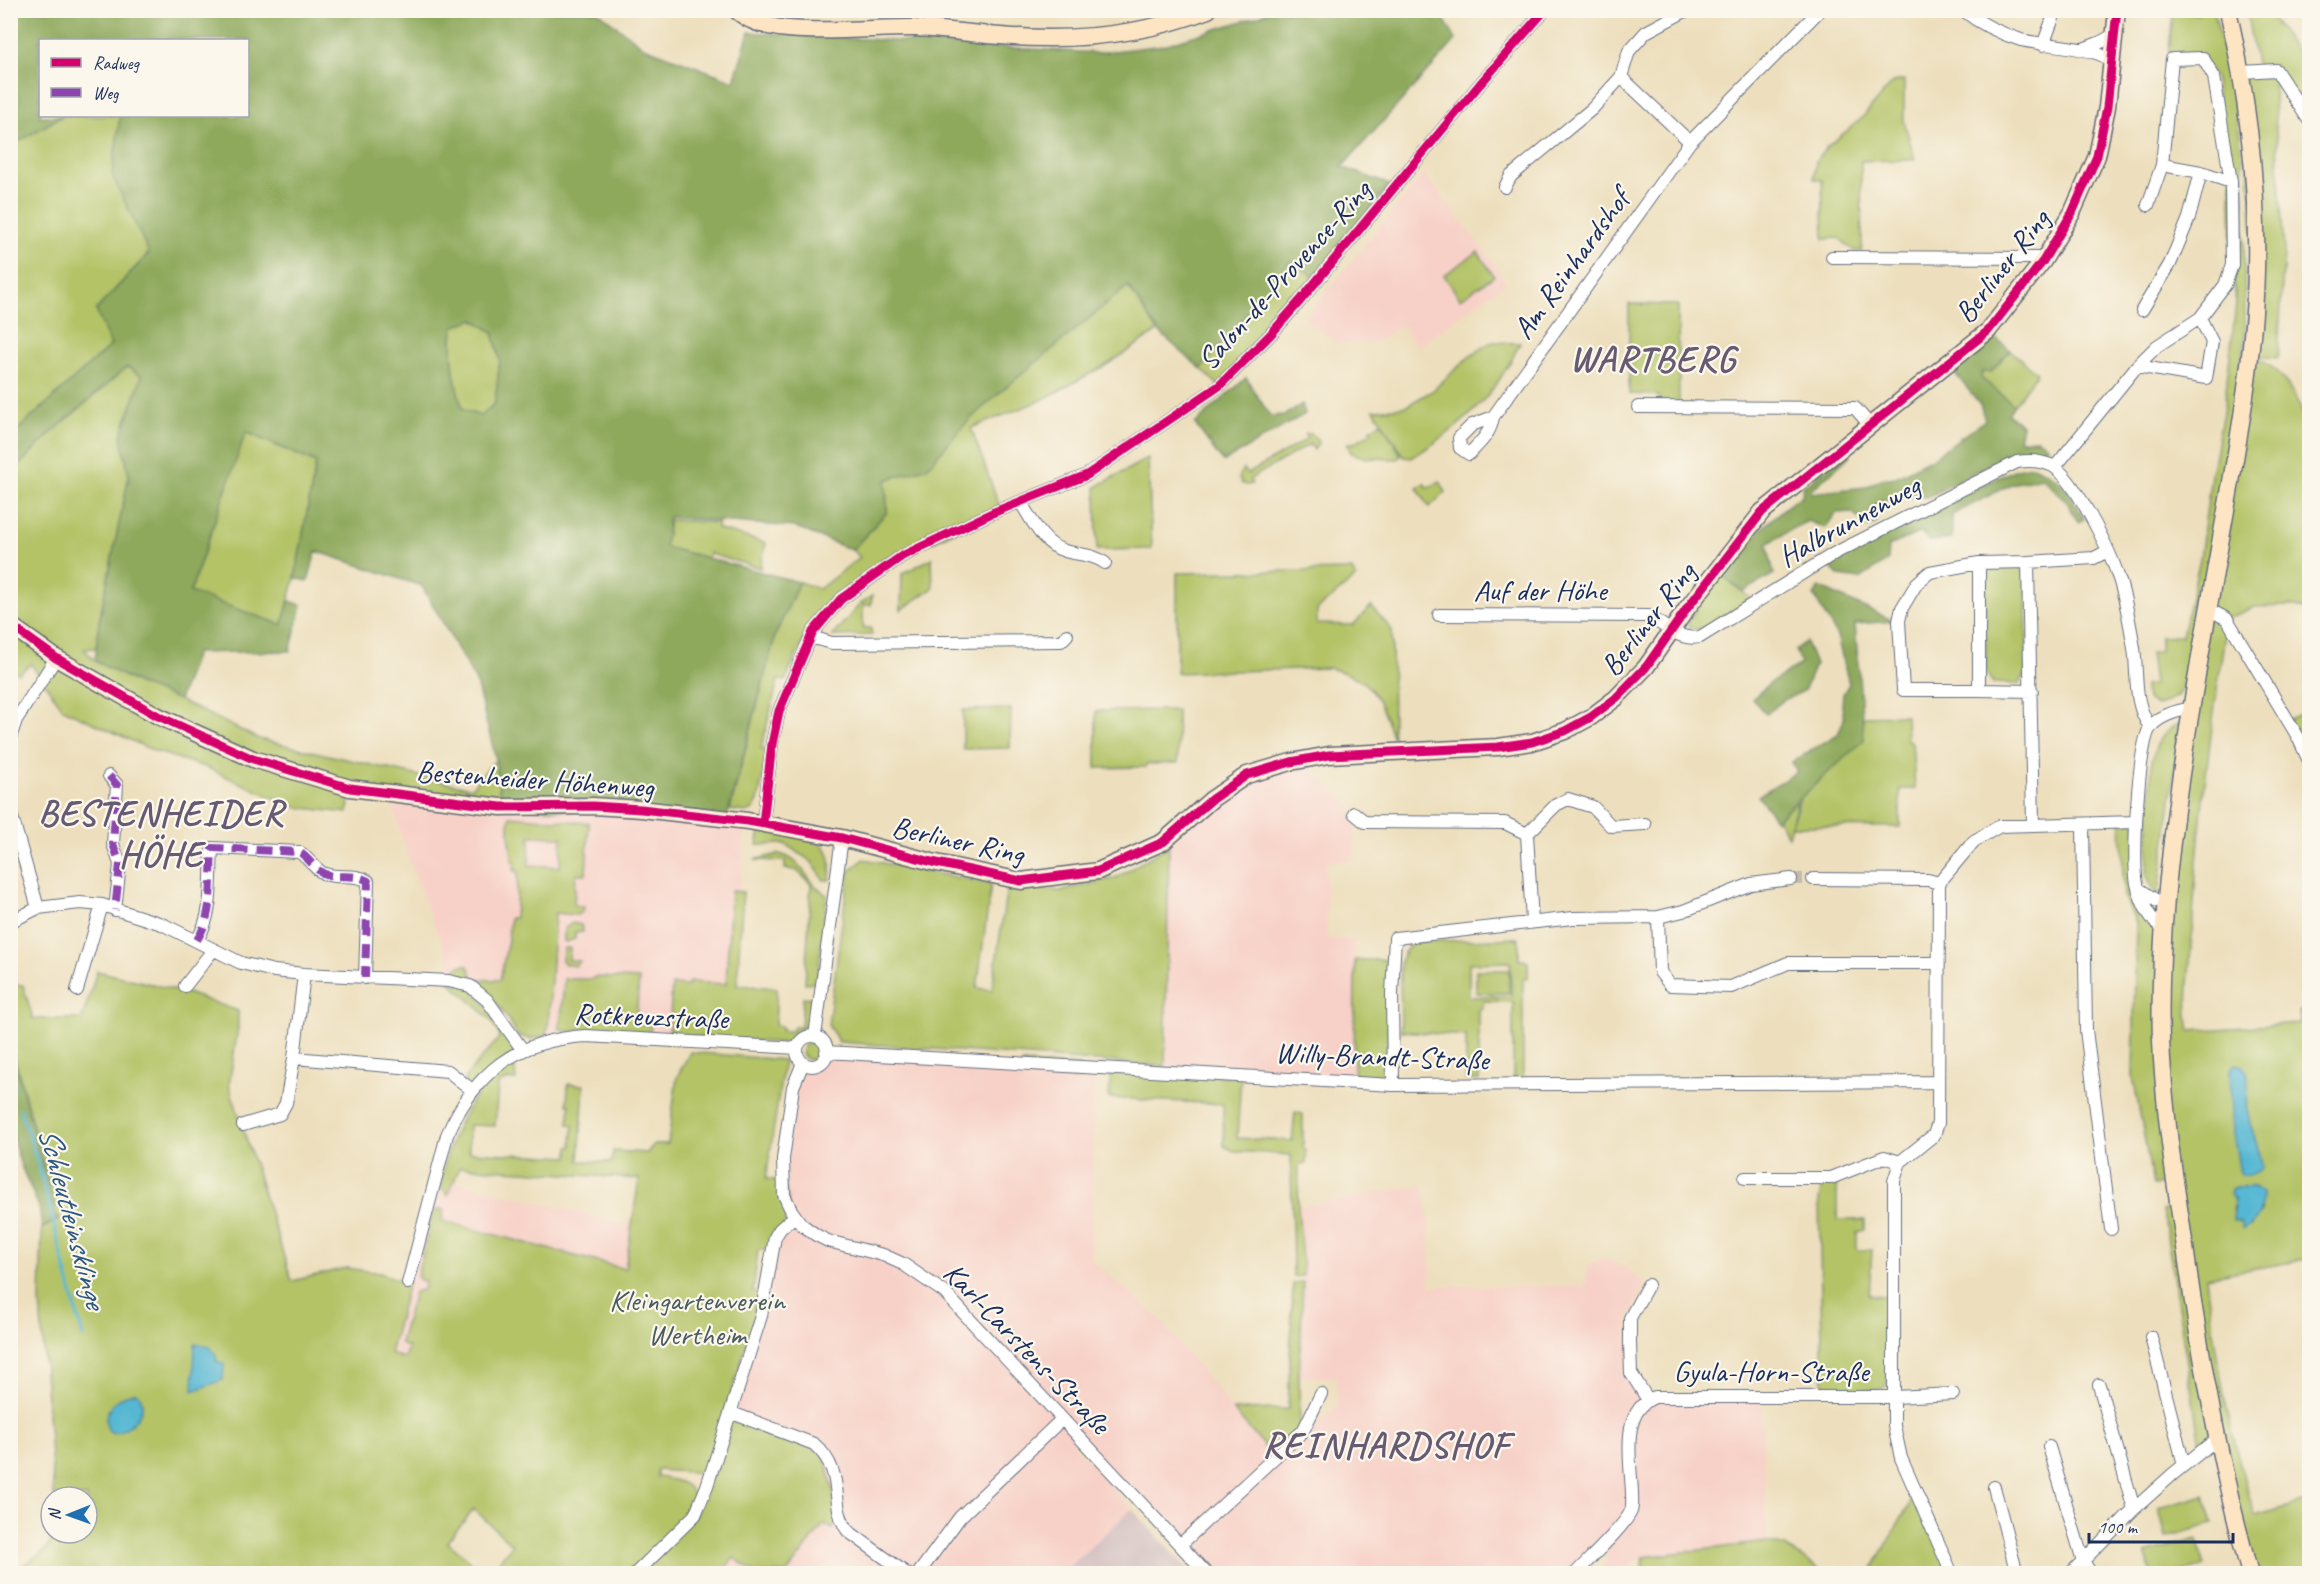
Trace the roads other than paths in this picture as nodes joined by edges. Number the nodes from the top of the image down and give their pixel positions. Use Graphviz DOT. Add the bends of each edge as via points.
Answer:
graph roads {
  1 [pos="736,10"];
  2 [pos="1208,10"];
  3 [pos="1545,10"];
  4 [pos="1687,10"];
  5 [pos="1820,10"];
  6 [pos="1963,10"];
  7 [pos="2056,10"];
  8 [pos="2117,10"];
  9 [pos="2228,10"];
  10 [pos="2115,34"];
  11 [pos="2043,45"];
  12 [pos="2082,50"];
  13 [pos="2111,67"];
  14 [pos="2242,72"];
  15 [pos="1622,77"];
  16 [pos="2310,122"];
  17 [pos="1690,141"];
  18 [pos="2162,165"];
  19 [pos="2201,172"];
  20 [pos="2231,182"];
  21 [pos="1505,187"];
  22 [pos="2148,205"];
  23 [pos="1832,258"];
  24 [pos="2043,261"];
  25 [pos="2142,310"];
  26 [pos="2200,318"];
  27 [pos="2137,366"];
  28 [pos="1638,407"];
  29 [pos="1493,417"];
  30 [pos="1870,425"];
  31 [pos="2055,467"];
  32 [pos="1021,503"];
  33 [pos="2108,551"];
  34 [pos="2028,562"];
  35 [pos="1106,563"];
  36 [pos="1979,563"];
  37 [pos="2208,609"];
  38 [pos="1440,615"];
  39 [pos="10,625"];
  40 [pos="1673,632"];
  41 [pos="1067,635"];
  42 [pos="811,637"];
  43 [pos="56,658"];
  44 [pos="1979,690"];
  45 [pos="2032,691"];
  46 [pos="2190,710"];
  47 [pos="14,717"];
  48 [pos="2150,728"];
  49 [pos="10,738"];
  50 [pos="2310,763"];
  51 [pos="109,776"];
  52 [pos="10,810"];
  53 [pos="1354,813"];
  54 [pos="2136,822"];
  55 [pos="763,823"];
  56 [pos="1645,824"];
  57 [pos="2083,824"];
  58 [pos="2033,825"];
  59 [pos="1527,834"];
  60 [pos="842,838"];
  61 [pos="1791,879"];
  62 [pos="1813,879"];
  63 [pos="1939,883"];
  64 [pos="2139,889"];
  65 [pos="2166,901"];
  66 [pos="102,905"];
  67 [pos="38,908"];
  68 [pos="115,910"];
  69 [pos="1658,917"];
  70 [pos="10,922"];
  71 [pos="1532,922"];
  72 [pos="2164,929"];
  73 [pos="197,940"];
  74 [pos="213,950"];
  75 [pos="1938,963"];
  76 [pos="304,974"];
  77 [pos="365,978"];
  78 [pos="185,986"];
  79 [pos="77,990"];
  80 [pos="815,1036"];
  81 [pos="797,1048"];
  82 [pos="522,1049"];
  83 [pos="826,1052"];
  84 [pos="294,1058"];
  85 [pos="804,1063"];
  86 [pos="1938,1082"];
  87 [pos="1393,1085"];
  88 [pos="472,1090"];
  89 [pos="243,1125"];
  90 [pos="1900,1162"];
  91 [pos="1745,1178"];
  92 [pos="795,1216"];
  93 [pos="2111,1229"];
  94 [pos="408,1283"];
  95 [pos="1648,1285"];
  96 [pos="2151,1337"];
  97 [pos="2099,1385"];
  98 [pos="1321,1394"];
  99 [pos="1953,1394"];
  100 [pos="1895,1397"];
  101 [pos="1648,1400"];
  102 [pos="732,1413"];
  103 [pos="1062,1419"];
  104 [pos="2218,1438"];
  105 [pos="2049,1447"];
  106 [pos="2184,1465"];
  107 [pos="1994,1487"];
  108 [pos="2134,1509"];
  109 [pos="1180,1545"];
  110 [pos="2083,1561"];
  111 [pos="635,1574"];
  112 [pos="907,1574"];
  113 [pos="918,1574"];
  114 [pos="1207,1574"];
  115 [pos="1575,1574"];
  116 [pos="1952,1574"];
  117 [pos="2017,1574"];
  118 [pos="2070,1574"];
  119 [pos="2091,1574"];
  120 [pos="2250,1574"];
  1 -- 2 [label="street" via="753,21 801,30 916,28 1056,39 1131,32"];
  3 -- 32 [label="street, Salon-de-Provence-Ring" via="1300,301 1219,386 1087,475"];
  4 -- 15 [label="street" via="1646,32 1629,51"];
  5 -- 17 [label="street, Am Reinhardshof"];
  6 -- 11 [label="street" via="1999,31"];
  7 -- 11 [label="street"];
  8 -- 10 [label="street, Berliner Ring"];
  9 -- 14 [label="street"];
  10 -- 12 [label="street"];
  10 -- 13 [label="street, Berliner Ring"];
  11 -- 12 [label="street"];
  12 -- 13 [label="street" via="2107,58"];
  13 -- 24 [label="street, Berliner Ring" via="2097,156 2072,213"];
  14 -- 16 [label="street" via="2276,70"];
  14 -- 37 [label="street" via="2253,157 2256,274 2243,414"];
  15 -- 17 [label="street"];
  15 -- 21 [label="street" via="1592,109 1511,176"];
  17 -- 29 [label="street, Am Reinhardshof"];
  18 -- 19 [label="street"];
  18 -- 20 [label="street" via="2172,59 2203,58 2214,77"];
  18 -- 22 [label="street"];
  19 -- 20 [label="street"];
  19 -- 25 [label="street" via="2189,218 2170,264"];
  20 -- 26 [label="street" via="2232,265 2225,285"];
  23 -- 24 [label="street, Berliner Ring"];
  24 -- 30 [label="street, Berliner Ring" via="1988,331"];
  26 -- 27 [label="street" via="2157,346"];
  26 -- 27 [label="street" via="2212,342 2206,378"];
  27 -- 31 [label="street"];
  28 -- 30 [label="street" via="1854,408"];
  30 -- 40 [label="street, Berliner Ring" via="1762,512"];
  31 -- 33 [label="street" via="2084,504"];
  31 -- 40 [label="street, Halbrunnenweg" via="2017,462 1835,553 1700,637 1691,639"];
  32 -- 35 [label="street" via="1052,546 1097,557"];
  32 -- 42 [label="street, Salon-de-Provence-Ring" via="902,556 841,598"];
  33 -- 34 [label="street" via="2094,558"];
  33 -- 48 [label="street" via="2118,576 2134,648 2139,706"];
  34 -- 36 [label="street"];
  34 -- 45 [label="street"];
  36 -- 44 [label="street"];
  36 -- 44 [label="street" via="1930,572 1917,583 1899,621 1903,690"];
  37 -- 46 [label="street"];
  37 -- 50 [label="street" via="2227,618"];
  38 -- 40 [label="street, Auf der Höhe" via="1649,616"];
  39 -- 43 [label="street, Bestenheider Höhenweg"];
  40 -- 60 [label="street, Berliner Ring" via="1616,698 1565,731 1532,742 1498,747 1329,755 1247,775 1212,799 1163,842 1098,871 1021,881"];
  41 -- 42 [label="street" via="1061,641 902,643 832,643"];
  42 -- 55 [label="street, Salon-de-Provence-Ring" via="779,711"];
  43 -- 47 [label="street"];
  43 -- 55 [label="street, Bestenheider Höhenweg" via="158,716 225,747 350,788 501,807 641,808"];
  44 -- 45 [label="street"];
  45 -- 58 [label="street"];
  46 -- 48 [label="street" via="2167,716"];
  46 -- 65 [label="street"];
  47 -- 49 [label="street"];
  48 -- 54 [label="street" via="2140,763"];
  51 -- 68 [label="street" via="117,786 113,844 120,864"];
  52 -- 67 [label="street"];
  53 -- 59 [label="street" via="1365,822 1505,823"];
  54 -- 57 [label="street"];
  54 -- 64 [label="street"];
  55 -- 60 [label="street, Bestenheider Höhenweg"];
  56 -- 59 [label="street" via="1611,826 1593,807 1568,799 1556,805"];
  57 -- 58 [label="street"];
  57 -- 93 [label="street" via="2086,1030"];
  58 -- 63 [label="street" via="2000,826 1981,836 1966,848"];
  59 -- 71 [label="street"];
  60 -- 80 [label="street"];
  61 -- 69 [label="street" via="1750,884"];
  62 -- 63 [label="street"];
  63 -- 75 [label="street"];
  64 -- 65 [label="street" via="2157,901"];
  64 -- 72 [label="street" via="2154,923"];
  65 -- 72 [label="street"];
  66 -- 67 [label="street" via="80,903"];
  66 -- 68 [label="street"];
  66 -- 79 [label="street"];
  67 -- 70 [label="street"];
  68 -- 73 [label="street" via="162,924"];
  69 -- 71 [label="street"];
  69 -- 75 [label="street" via="1660,972 1670,985 1731,987 1788,963"];
  71 -- 87 [label="street" via="1395,938"];
  72 -- 104 [label="street" via="2163,1076 2195,1319"];
  73 -- 74 [label="street"];
  73 -- 77 [label="street" via="208,914 212,848 299,852 328,875 362,877 368,881"];
  74 -- 76 [label="street" via="255,967"];
  74 -- 78 [label="street"];
  75 -- 86 [label="street"];
  76 -- 77 [label="street"];
  76 -- 84 [label="street"];
  77 -- 82 [label="street" via="449,981 470,986 487,1000"];
  80 -- 81 [label="street" via="803,1039"];
  80 -- 83 [label="street" via="824,1042"];
  81 -- 82 [label="street, Rotkreuzstraße" via="586,1036 556,1039"];
  81 -- 85 [label="street"];
  82 -- 88 [label="street, Rotkreuzstraße" via="496,1066"];
  83 -- 85 [label="street" via="817,1065"];
  83 -- 87 [label="street, Willy-Brandt-Straße"];
  84 -- 88 [label="street" via="448,1071"];
  84 -- 89 [label="street" via="280,1114"];
  85 -- 92 [label="street, Karl-Carstens-Straße" via="793,1087 783,1160 784,1195"];
  86 -- 87 [label="street, Willy-Brandt-Straße"];
  86 -- 90 [label="street" via="1938,1123 1934,1135"];
  88 -- 94 [label="street, Rotkreuzstraße" via="447,1135"];
  90 -- 91 [label="street" via="1884,1157 1831,1178"];
  90 -- 100 [label="street" via="1894,1181"];
  92 -- 102 [label="street" via="775,1237 761,1316"];
  92 -- 103 [label="street, Karl-Carstens-Straße" via="816,1235 883,1255 944,1292"];
  95 -- 101 [label="street, Gyula-Horn-Straße" via="1630,1318 1630,1346 1631,1373"];
  96 -- 106 [label="street"];
  97 -- 108 [label="street"];
  98 -- 109 [label="street" via="1303,1431"];
  99 -- 100 [label="street, Gyula-Horn-Straße"];
  100 -- 101 [label="street, Gyula-Horn-Straße"];
  100 -- 116 [label="street" via="1894,1426 1901,1458"];
  101 -- 115 [label="street, Gyula-Horn-Straße" via="1635,1413 1630,1432 1632,1510"];
  102 -- 111 [label="street" via="695,1515"];
  102 -- 112 [label="street" via="814,1444 824,1453 836,1482 841,1521 848,1531"];
  103 -- 109 [label="street, Karl-Carstens-Straße"];
  103 -- 113 [label="street" via="960,1517"];
  104 -- 106 [label="street"];
  104 -- 120 [label="street"];
  105 -- 110 [label="street"];
  106 -- 108 [label="street"];
  107 -- 117 [label="street"];
  108 -- 110 [label="street"];
  109 -- 114 [label="street, Karl-Carstens-Straße"];
  110 -- 118 [label="street"];
  110 -- 119 [label="street"];
}
